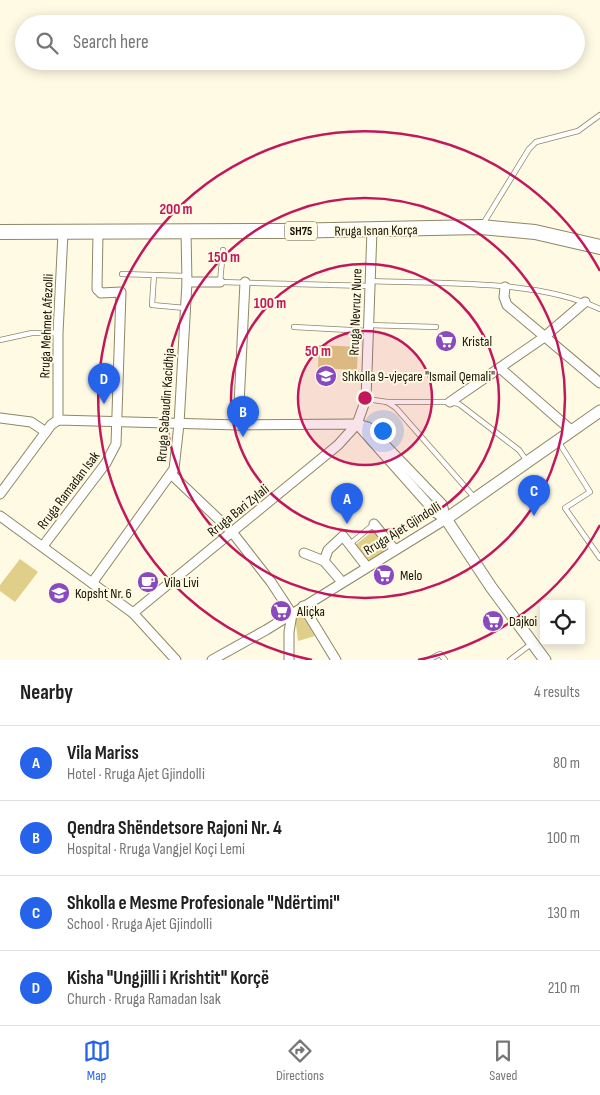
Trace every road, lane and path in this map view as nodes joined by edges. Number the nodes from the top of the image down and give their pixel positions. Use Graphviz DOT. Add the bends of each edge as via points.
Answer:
graph roads {
  1 [pos="600,115"];
  2 [pos="481,227"];
  3 [pos="372,230"];
  4 [pos="0,232"];
  5 [pos="186,232"];
  6 [pos="63,233"];
  7 [pos="98,233"];
  8 [pos="600,247"];
  9 [pos="223,250"];
  10 [pos="122,274"];
  11 [pos="154,275"];
  12 [pos="186,279"];
  13 [pos="220,282"];
  14 [pos="245,282"];
  15 [pos="370,283"];
  16 [pos="505,287"];
  17 [pos="585,302"];
  18 [pos="185,308"];
  19 [pos="600,309"];
  20 [pos="294,327"];
  21 [pos="436,327"];
  22 [pos="368,328"];
  23 [pos="58,333"];
  24 [pos="546,336"];
  25 [pos="0,340"];
  26 [pos="500,368"];
  27 [pos="600,383"];
  28 [pos="366,399"];
  29 [pos="387,402"];
  30 [pos="450,402"];
  31 [pos="600,411"];
  32 [pos="0,418"];
  33 [pos="58,420"];
  34 [pos="118,422"];
  35 [pos="179,424"];
  36 [pos="357,424"];
  37 [pos="238,425"];
  38 [pos="572,431"];
  39 [pos="46,432"];
  40 [pos="557,440"];
  41 [pos="527,461"];
  42 [pos="172,475"];
  43 [pos="0,494"];
  44 [pos="475,498"];
  45 [pos="0,516"];
  46 [pos="446,519"];
  47 [pos="374,524"];
  48 [pos="232,532"];
  49 [pos="350,544"];
  50 [pos="43,546"];
  51 [pos="395,550"];
  52 [pos="304,553"];
  53 [pos="600,558"];
  54 [pos="324,561"];
  55 [pos="367,567"];
  56 [pos="342,582"];
  57 [pos="92,583"];
  58 [pos="303,606"];
  59 [pos="133,613"];
  60 [pos="292,614"];
  61 [pos="532,643"];
  62 [pos="217,659"];
  63 [pos="176,660"];
  64 [pos="289,660"];
  65 [pos="336,660"];
  66 [pos="428,660"];
  67 [pos="445,660"];
  68 [pos="510,660"];
  69 [pos="545,660"];
  1 -- 2 [label="lane" via="578,131 536,142"];
  2 -- 3 [label="main road, Rruga Isnan Korça / SH75"];
  2 -- 8 [label="main road, Rruga Isnan Korça / SH75" via="544,233"];
  3 -- 5 [label="main road, Rruga Isnan Korça / SH75"];
  3 -- 15 [label="street, Rruga Nevruz Nure"];
  4 -- 6 [label="main road, Rruga Isnan Korça / SH75"];
  5 -- 7 [label="main road, Rruga Isnan Korça / SH75"];
  5 -- 12 [label="street, Rruga Sabaudin Kacidhja"];
  6 -- 7 [label="main road, Rruga Isnan Korça / SH75"];
  6 -- 23 [label="street, Rruga Mehmet Afezolli"];
  7 -- 34 [label="street, Rruga Ramadan Isak" via="97,289 101,293 122,292"];
  9 -- 13 [label="lane"];
  10 -- 11 [label="lane"];
  11 -- 12 [label="lane"];
  11 -- 18 [label="lane" via="152,305"];
  12 -- 13 [label="street"];
  12 -- 18 [label="street, Rruga Sabaudin Kacidhja"];
  13 -- 14 [label="lane"];
  14 -- 15 [label="lane"];
  14 -- 37 [label="street"];
  15 -- 16 [label="lane"];
  15 -- 22 [label="street, Rruga Nevruz Nure"];
  16 -- 17 [label="lane" via="530,289"];
  16 -- 24 [label="street" via="507,305"];
  17 -- 19 [label="lane"];
  17 -- 24 [label="street"];
  18 -- 35 [label="street, Rruga Sabaudin Kacidhja"];
  20 -- 22 [label="lane"];
  21 -- 22 [label="lane"];
  22 -- 28 [label="street, Rruga Nevruz Nure"];
  23 -- 25 [label="lane" via="32,332"];
  23 -- 33 [label="street, Rruga Mehmet Afezolli"];
  24 -- 26 [label="street"];
  24 -- 27 [label="street"];
  26 -- 30 [label="street"];
  26 -- 38 [label="street"];
  28 -- 29 [label="lane"];
  28 -- 36 [label="street, Rruga Nevruz Nure"];
  29 -- 30 [label="lane"];
  29 -- 44 [label="lane" via="396,408"];
  30 -- 41 [label="lane" via="465,407 519,450"];
  31 -- 38 [label="street, Rruga Ajet Gjindolli"];
  32 -- 39 [label="street" via="31,422"];
  33 -- 34 [label="street"];
  33 -- 39 [label="street"];
  34 -- 35 [label="street"];
  34 -- 50 [label="street, Rruga Ramadan Isak" via="114,452"];
  35 -- 37 [label="street"];
  35 -- 42 [label="street, Rruga Sabaudin Kacidhja"];
  36 -- 37 [label="street"];
  36 -- 46 [label="street" via="436,513"];
  36 -- 48 [label="street, Rruga Bari Zylali" via="338,444"];
  38 -- 40 [label="street, Rruga Ajet Gjindolli"];
  39 -- 43 [label="street"];
  40 -- 41 [label="street, Rruga Ajet Gjindolli"];
  40 -- 53 [label="lane" via="590,492 565,508"];
  41 -- 44 [label="street, Rruga Ajet Gjindolli"];
  42 -- 48 [label="street"];
  42 -- 57 [label="street, Rruga Sabaudin Kacidhja"];
  44 -- 46 [label="street, Rruga Ajet Gjindolli"];
  45 -- 50 [label="street"];
  46 -- 51 [label="street, Rruga Ajet Gjindolli"];
  46 -- 61 [label="street"];
  47 -- 49 [label="lane"];
  47 -- 51 [label="street"];
  48 -- 59 [label="street, Rruga Bari Zylali"];
  48 -- 60 [label="street"];
  49 -- 54 [label="street" via="343,536 328,550"];
  49 -- 55 [label="street"];
  50 -- 57 [label="street"];
  51 -- 55 [label="street, Rruga Ajet Gjindolli"];
  52 -- 54 [label="street"];
  54 -- 56 [label="street"];
  55 -- 56 [label="street, Rruga Ajet Gjindolli"];
  56 -- 58 [label="street, Rruga Ajet Gjindolli"];
  57 -- 59 [label="street"];
  58 -- 60 [label="street, Rruga Ajet Gjindolli"];
  58 -- 65 [label="street"];
  59 -- 63 [label="street"];
  60 -- 62 [label="street, Rruga Ajet Gjindolli"];
  60 -- 64 [label="street"];
  61 -- 68 [label="lane"];
  61 -- 69 [label="street"];
  66 -- 67 [label="lane" via="440,654"];
}
